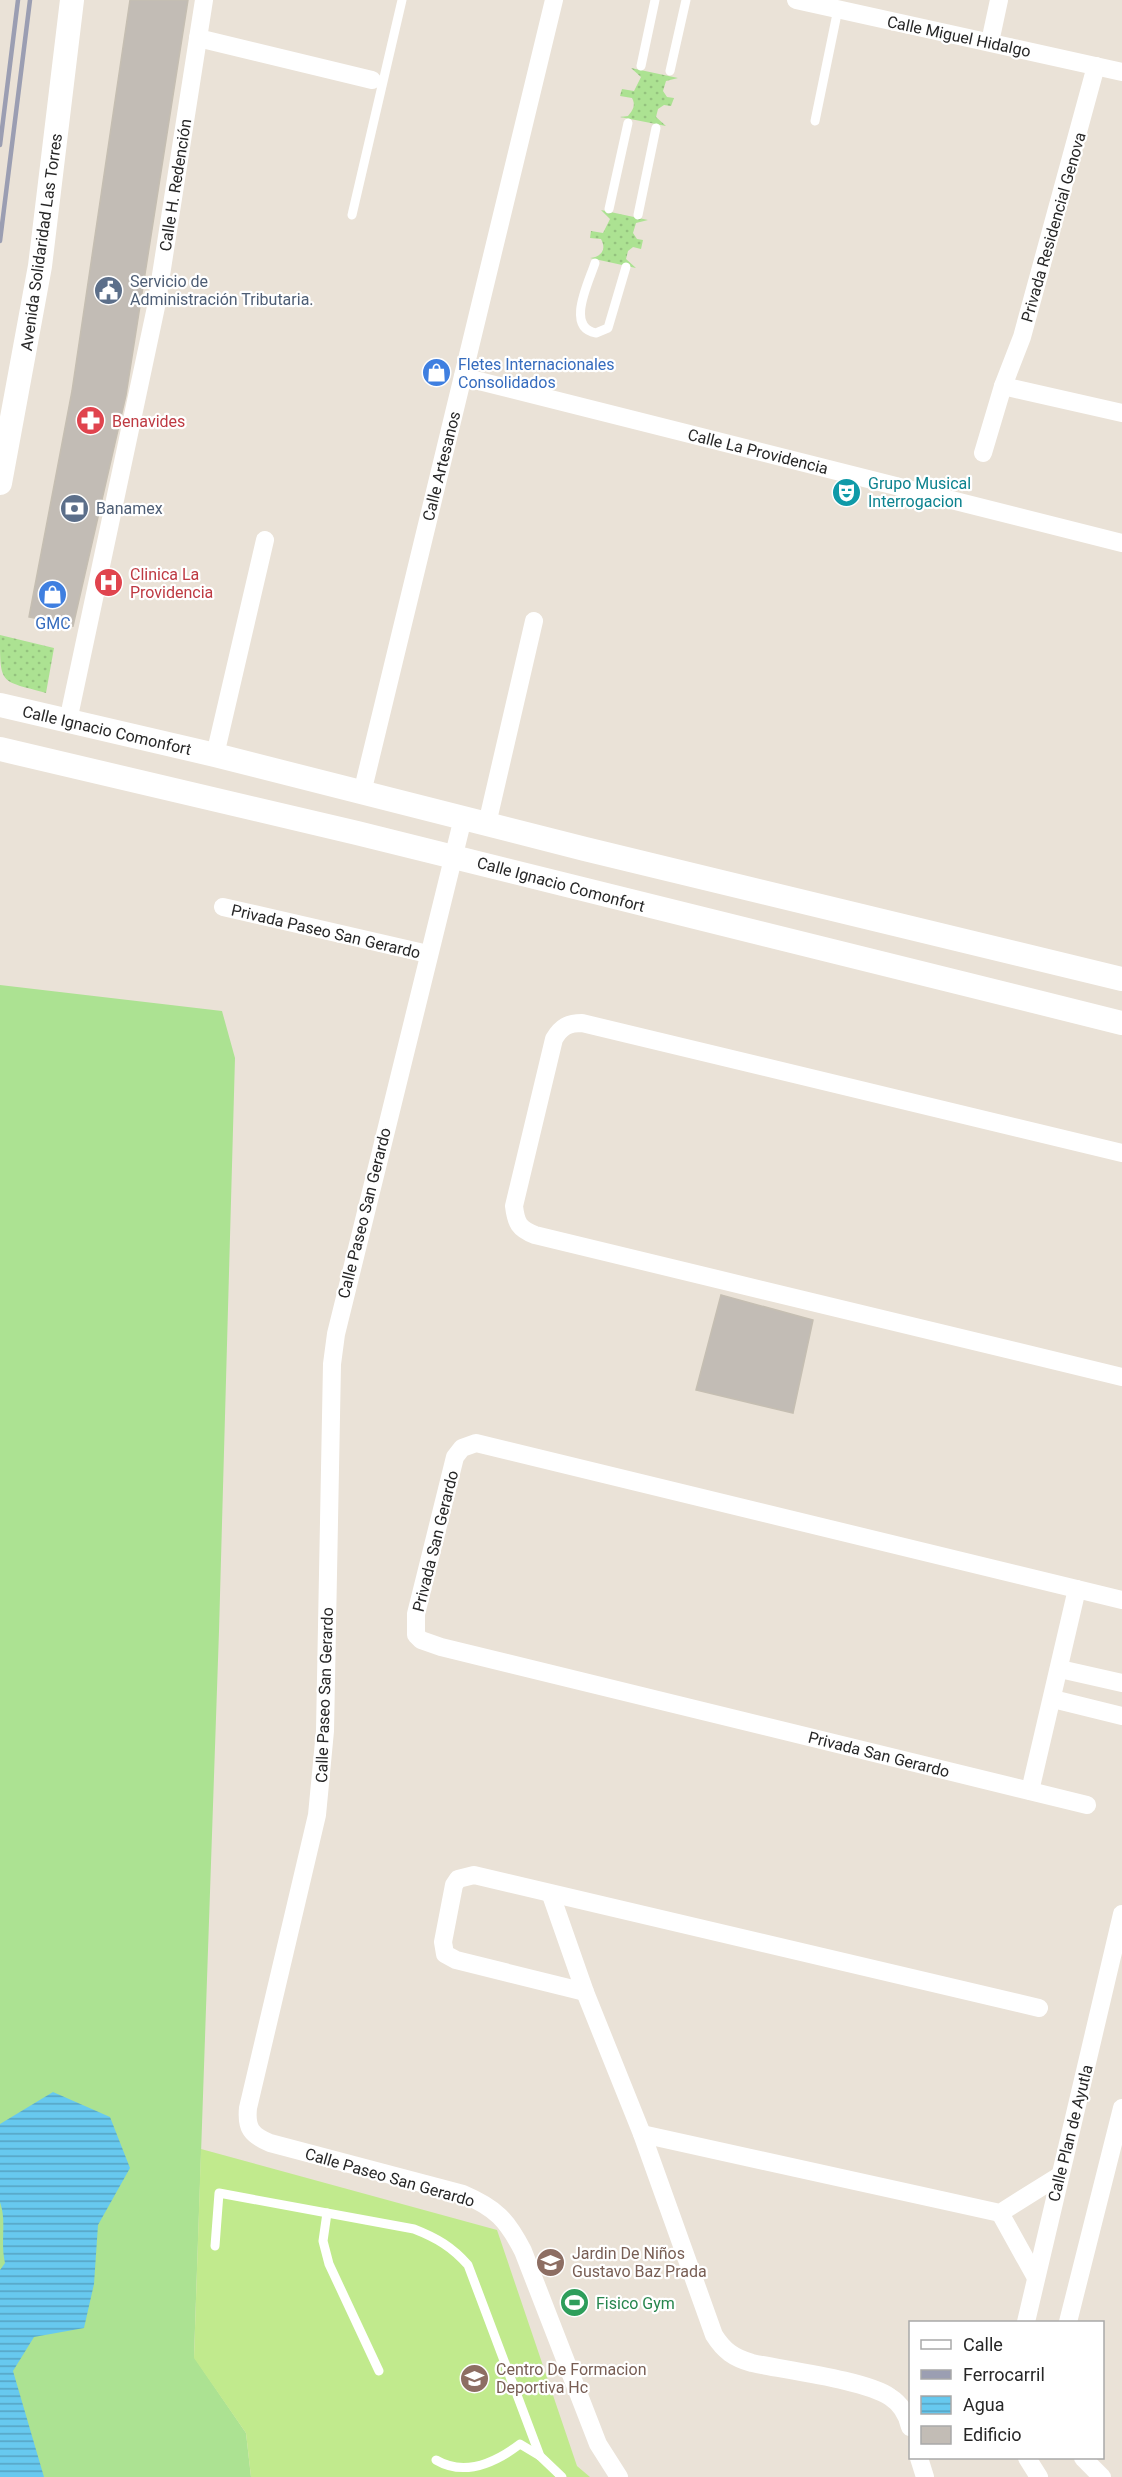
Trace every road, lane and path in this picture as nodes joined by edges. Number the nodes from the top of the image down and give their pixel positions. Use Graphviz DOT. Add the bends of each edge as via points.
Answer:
graph roads {
  1 [pos="72,0"];
  2 [pos="204,0"];
  3 [pos="402,0"];
  4 [pos="554,0"];
  5 [pos="655,0"];
  6 [pos="686,0"];
  7 [pos="796,0"];
  8 [pos="999,0"];
  9 [pos="845,7"];
  10 [pos="198,38"];
  11 [pos="990,42"];
  12 [pos="641,66"];
  13 [pos="1096,66"];
  14 [pos="670,70"];
  15 [pos="1122,72"];
  16 [pos="372,80"];
  17 [pos="815,121"];
  18 [pos="628,123"];
  19 [pos="656,128"];
  20 [pos="609,209"];
  21 [pos="352,215"];
  22 [pos="638,215"];
  23 [pos="595,263"];
  24 [pos="626,267"];
  25 [pos="463,377"];
  26 [pos="1003,386"];
  27 [pos="1122,413"];
  28 [pos="983,453"];
  29 [pos="0,483"];
  30 [pos="265,540"];
  31 [pos="1122,543"];
  32 [pos="534,621"];
  33 [pos="0,686"];
  34 [pos="0,705"];
  35 [pos="38,713"];
  36 [pos="68,721"];
  37 [pos="4,751"];
  38 [pos="215,755"];
  39 [pos="362,793"];
  40 [pos="464,818"];
  41 [pos="487,824"];
  42 [pos="455,856"];
  43 [pos="223,907"];
  44 [pos="428,954"];
  45 [pos="1122,979"];
  46 [pos="1122,1023"];
  47 [pos="1122,1153"];
  48 [pos="1122,1376"];
  49 [pos="1077,1589"];
  50 [pos="1122,1600"];
  51 [pos="1060,1669"];
  52 [pos="1122,1683"];
  53 [pos="1053,1699"];
  54 [pos="1122,1716"];
  55 [pos="1030,1791"];
  56 [pos="1087,1805"];
  57 [pos="551,1895"];
  58 [pos="1122,1914"];
  59 [pos="1119,1944"];
  60 [pos="585,1992"];
  61 [pos="1039,2008"];
  62 [pos="1122,2108"];
  63 [pos="642,2134"];
  64 [pos="1059,2176"];
  65 [pos="327,2213"];
  66 [pos="1000,2213"];
  67 [pos="215,2246"];
  68 [pos="1035,2276"];
  69 [pos="1026,2321"];
  70 [pos="1068,2321"];
  71 [pos="379,2370"];
  72 [pos="909,2425"];
  73 [pos="540,2456"];
  74 [pos="920,2459"];
  75 [pos="1028,2459"];
  76 [pos="1085,2459"];
  77 [pos="436,2460"];
  78 [pos="562,2477"];
  79 [pos="619,2477"];
  80 [pos="925,2477"];
  81 [pos="1039,2477"];
  82 [pos="1102,2477"];
  1 -- 29 [label="main road, Avenida Solidaridad Las Torres" via="40,267"];
  2 -- 10 [label="street, Calle H. Redención"];
  3 -- 21 [label="lane"];
  4 -- 25 [label="street, Calle Artesanos"];
  5 -- 12 [label="lane"];
  6 -- 14 [label="lane"];
  7 -- 9 [label="street, Calle Miguel Hidalgo"];
  8 -- 11 [label="street"];
  9 -- 11 [label="street, Calle Miguel Hidalgo"];
  9 -- 17 [label="lane"];
  10 -- 16 [label="street"];
  10 -- 36 [label="street, Calle H. Redención" via="156,307"];
  11 -- 13 [label="street, Calle Miguel Hidalgo"];
  13 -- 15 [label="street, Calle Miguel Hidalgo"];
  13 -- 26 [label="street, Privada Residencial Genova" via="1022,337"];
  18 -- 20 [label="lane"];
  19 -- 22 [label="lane"];
  23 -- 24 [label="lane" via="580,315 585,330 596,333 608,328 613,319"];
  25 -- 31 [label="street, Calle La Providencia"];
  25 -- 39 [label="street, Calle Artesanos"];
  26 -- 27 [label="street"];
  26 -- 28 [label="street, Privada Residencial Genova"];
  30 -- 38 [label="street"];
  32 -- 41 [label="street"];
  33 -- 35 [label="main road"];
  34 -- 35 [label="main road, Calle Ignacio Comonfort"];
  35 -- 36 [label="main road, Calle Ignacio Comonfort"];
  36 -- 38 [label="main road, Calle Ignacio Comonfort"];
  37 -- 42 [label="main road, Calle Ignacio Comonfort"];
  38 -- 39 [label="main road, Calle Ignacio Comonfort"];
  39 -- 40 [label="main road, Calle Ignacio Comonfort"];
  40 -- 41 [label="main road, Calle Ignacio Comonfort"];
  40 -- 42 [label="street, Calle Paseo San Gerardo"];
  41 -- 45 [label="main road, Calle Ignacio Comonfort"];
  42 -- 44 [label="street, Calle Paseo San Gerardo"];
  42 -- 46 [label="main road, Calle Ignacio Comonfort"];
  43 -- 44 [label="street, Privada Paseo San Gerardo"];
  44 -- 79 [label="street, Calle Paseo San Gerardo" via="336,1334 332,1364 321,1788 247,2122 250,2132 270,2143 463,2194 500,2214 523,2251 598,2444"];
  47 -- 48 [label="street" via="571,1023 554,1040 514,1206 520,1227 535,1235"];
  49 -- 50 [label="street, Privada San Gerardo"];
  49 -- 51 [label="street"];
  49 -- 55 [label="street, Privada San Gerardo" via="476,1443 462,1448 455,1457 416,1614 416,1635 435,1645"];
  51 -- 52 [label="street"];
  51 -- 53 [label="street"];
  53 -- 54 [label="street"];
  53 -- 55 [label="street"];
  55 -- 56 [label="street, Privada San Gerardo"];
  57 -- 60 [label="street"];
  57 -- 60 [label="street" via="474,1875 462,1876 454,1885 445,1954"];
  57 -- 61 [label="street"];
  58 -- 59 [label="street, Calle Plan de Ayutla"];
  59 -- 64 [label="street, Calle Plan de Ayutla"];
  60 -- 63 [label="street"];
  62 -- 70 [label="street"];
  63 -- 66 [label="street"];
  63 -- 72 [label="street" via="714,2335 723,2349 752,2363 869,2387 901,2405"];
  64 -- 66 [label="street"];
  64 -- 68 [label="street, Calle Plan de Ayutla"];
  65 -- 67 [label="lane" via="219,2193"];
  65 -- 71 [label="lane" via="323,2241 329,2264"];
  65 -- 73 [label="lane" via="414,2229 455,2250 468,2265"];
  66 -- 68 [label="street"];
  68 -- 69 [label="street, Calle Plan de Ayutla"];
  73 -- 77 [label="lane" via="519,2444 501,2457 466,2469 449,2468"];
  73 -- 78 [label="lane"];
  74 -- 80 [label="street"];
  75 -- 81 [label="street"];
  76 -- 82 [label="street"];
}
